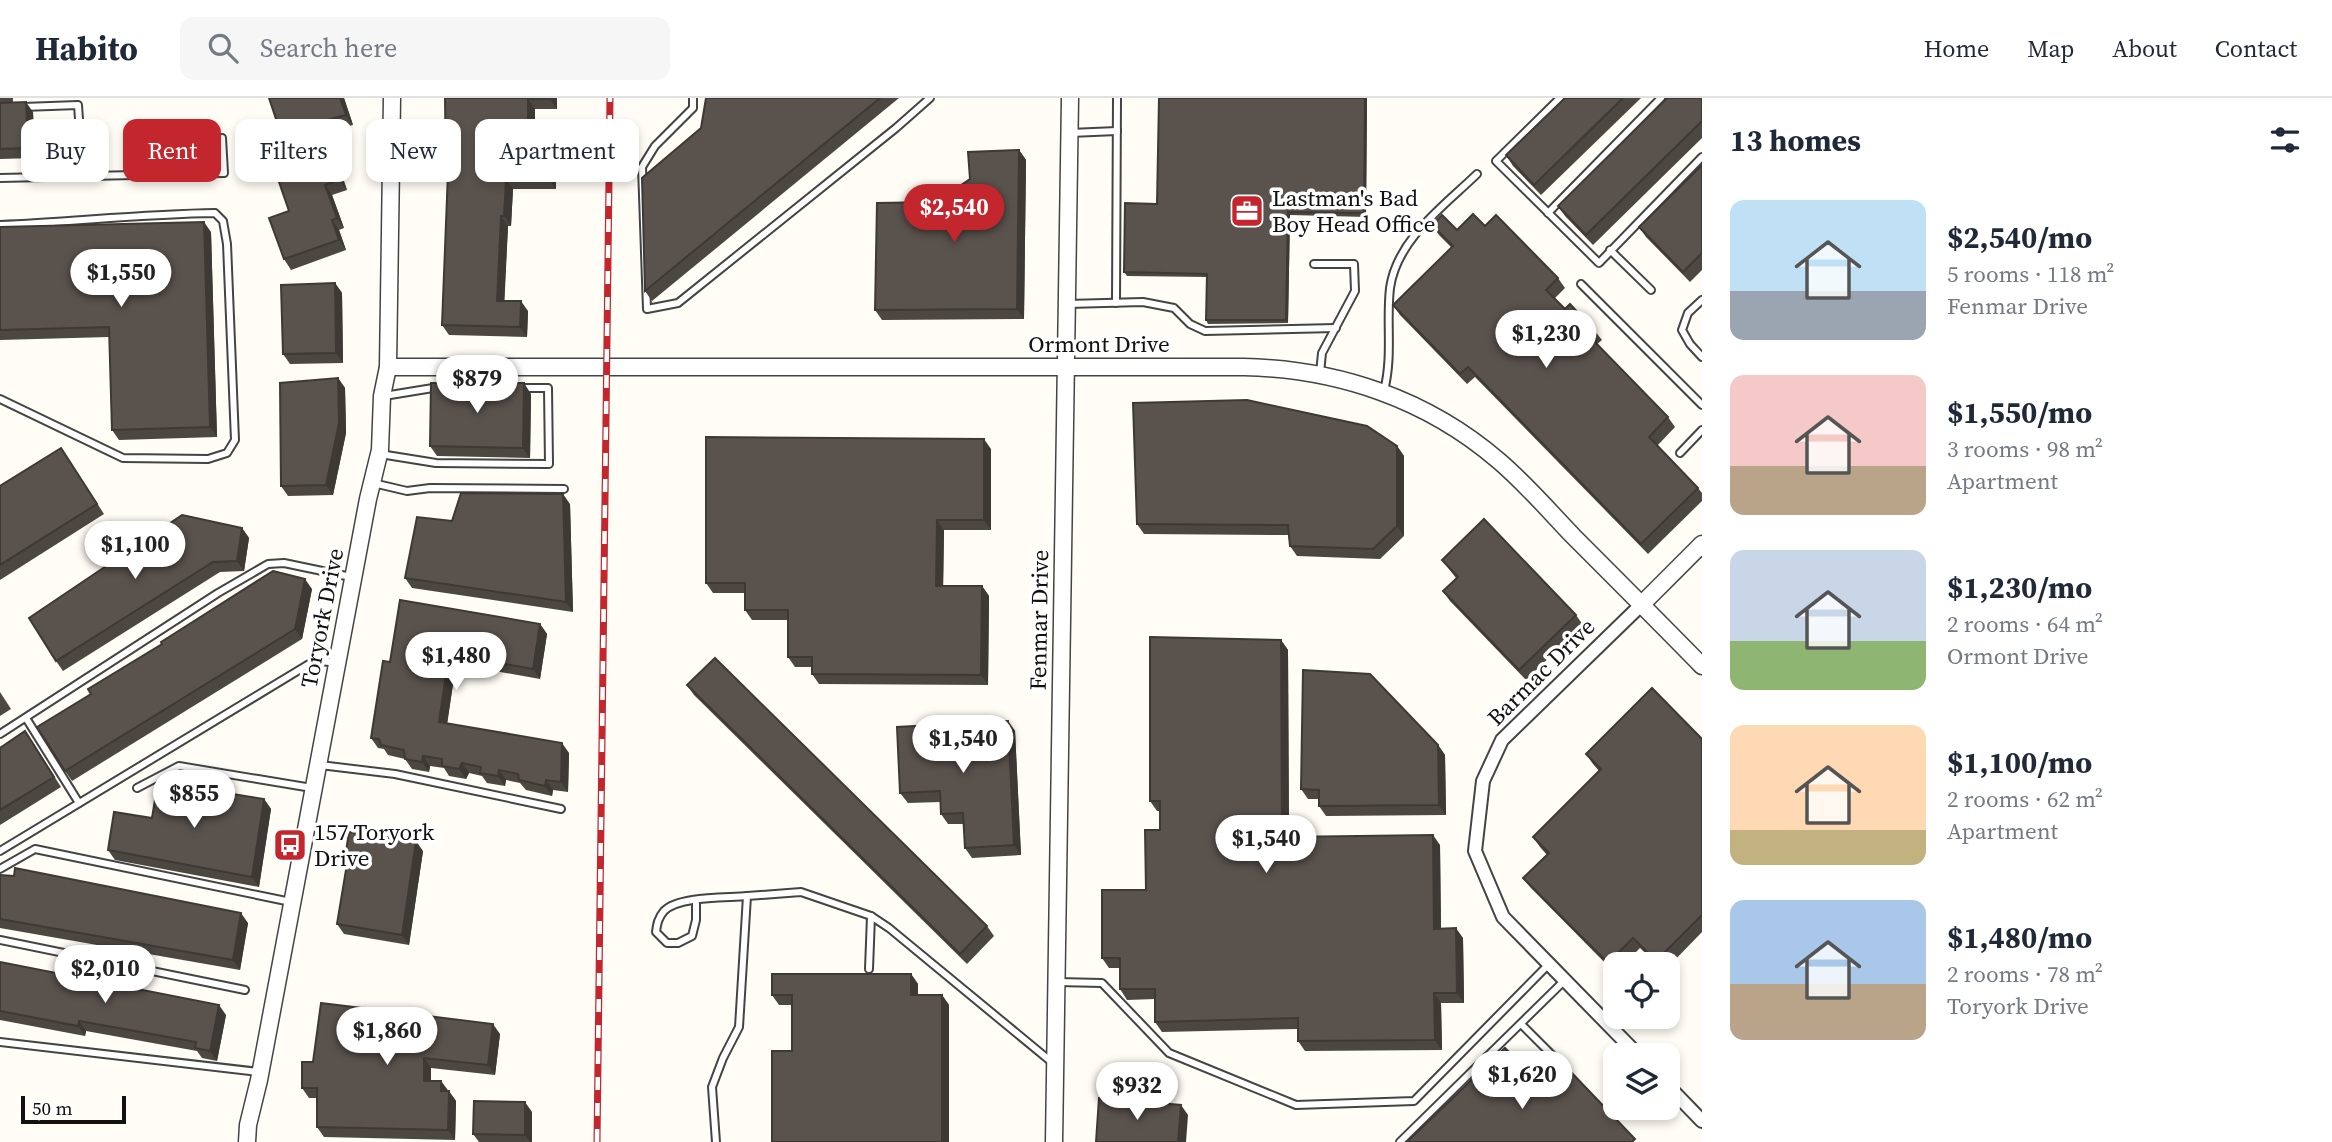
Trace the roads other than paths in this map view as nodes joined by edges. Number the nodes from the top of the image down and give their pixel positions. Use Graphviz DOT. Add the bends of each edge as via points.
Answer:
graph roads {
  1 [pos="392,98"];
  2 [pos="692,98"];
  3 [pos="930,98"];
  4 [pos="1070,98"];
  5 [pos="1117,98"];
  6 [pos="1560,98"];
  7 [pos="1661,98"];
  8 [pos="13,107"];
  9 [pos="79,119"];
  10 [pos="1117,131"];
  11 [pos="1070,133"];
  12 [pos="222,138"];
  13 [pos="1702,157"];
  14 [pos="1477,174"];
  15 [pos="109,175"];
  16 [pos="21,177"];
  17 [pos="0,178"];
  18 [pos="1548,213"];
  19 [pos="0,225"];
  20 [pos="1611,250"];
  21 [pos="1314,264"];
  22 [pos="1581,284"];
  23 [pos="1651,290"];
  24 [pos="1702,300"];
  25 [pos="1116,303"];
  26 [pos="1067,304"];
  27 [pos="1336,328"];
  28 [pos="1702,357"];
  29 [pos="388,367"];
  30 [pos="1066,367"];
  31 [pos="1320,375"];
  32 [pos="445,387"];
  33 [pos="509,388"];
  34 [pos="1383,393"];
  35 [pos="382,396"];
  36 [pos="0,399"];
  37 [pos="1702,405"];
  38 [pos="1702,430"];
  39 [pos="1680,453"];
  40 [pos="378,454"];
  41 [pos="371,483"];
  42 [pos="564,489"];
  43 [pos="1702,544"];
  44 [pos="353,577"];
  45 [pos="1642,604"];
  46 [pos="337,663"];
  47 [pos="1702,666"];
  48 [pos="26,718"];
  49 [pos="0,734"];
  50 [pos="318,764"];
  51 [pos="137,788"];
  52 [pos="314,788"];
  53 [pos="79,803"];
  54 [pos="561,809"];
  55 [pos="0,851"];
  56 [pos="0,869"];
  57 [pos="747,896"];
  58 [pos="696,901"];
  59 [pos="293,902"];
  60 [pos="871,916"];
  61 [pos="0,940"];
  62 [pos="1549,964"];
  63 [pos="869,969"];
  64 [pos="1565,980"];
  65 [pos="1057,982"];
  66 [pos="245,990"];
  67 [pos="1521,1024"];
  68 [pos="0,1042"];
  69 [pos="1626,1043"];
  70 [pos="1559,1062"];
  71 [pos="1055,1065"];
  72 [pos="261,1072"];
  73 [pos="1680,1098"];
  74 [pos="1702,1121"];
  75 [pos="247,1142"];
  76 [pos="716,1142"];
  77 [pos="1054,1142"];
  78 [pos="1400,1142"];
  1 -- 29 [label="street, Toryork Drive"];
  2 -- 3 [label="lane" via="693,108 655,146 642,167 647,309 678,303"];
  4 -- 11 [label="street, Fenmar Drive"];
  5 -- 10 [label="lane"];
  6 -- 18 [label="lane" via="1496,161"];
  7 -- 18 [label="lane"];
  8 -- 9 [label="lane" via="78,106"];
  10 -- 11 [label="lane"];
  10 -- 25 [label="lane"];
  11 -- 26 [label="street, Fenmar Drive"];
  12 -- 15 [label="lane" via="224,173"];
  13 -- 20 [label="lane"];
  14 -- 34 [label="lane" via="1406,245 1391,286 1390,369"];
  16 -- 17 [label="lane"];
  18 -- 20 [label="lane" via="1599,263"];
  19 -- 36 [label="lane" via="215,213 223,221 227,244 235,440 227,453 208,459 122,458"];
  20 -- 23 [label="lane"];
  21 -- 27 [label="lane" via="1354,264 1355,291"];
  22 -- 37 [label="lane"];
  24 -- 28 [label="lane" via="1688,313 1682,330"];
  25 -- 26 [label="lane"];
  25 -- 27 [label="lane" via="1174,308 1205,331"];
  26 -- 30 [label="street, Fenmar Drive"];
  27 -- 31 [label="lane" via="1322,353"];
  29 -- 30 [label="street, Ormont Drive"];
  29 -- 35 [label="street, Toryork Drive"];
  30 -- 31 [label="street, Ormont Drive" via="1266,368"];
  30 -- 65 [label="street, Fenmar Drive"];
  31 -- 34 [label="street, Ormont Drive"];
  32 -- 35 [label="lane"];
  33 -- 40 [label="lane" via="548,388 549,464 436,463"];
  34 -- 45 [label="street, Ormont Drive" via="1422,409 1501,463"];
  35 -- 40 [label="street, Toryork Drive"];
  38 -- 39 [label="lane"];
  40 -- 41 [label="street, Toryork Drive"];
  41 -- 42 [label="lane" via="407,491"];
  41 -- 44 [label="street, Toryork Drive"];
  43 -- 45 [label="street, Barmac Drive"];
  44 -- 46 [label="street, Toryork Drive"];
  44 -- 48 [label="lane" via="268,564"];
  45 -- 47 [label="street, Ormont Drive"];
  45 -- 62 [label="street, Barmac Drive" via="1502,740 1483,781 1475,851 1503,917"];
  46 -- 50 [label="street, Toryork Drive"];
  46 -- 53 [label="lane" via="309,664"];
  48 -- 49 [label="lane"];
  48 -- 53 [label="lane"];
  50 -- 52 [label="street, Toryork Drive"];
  50 -- 54 [label="lane" via="395,774"];
  51 -- 52 [label="lane" via="178,766"];
  52 -- 59 [label="street, Toryork Drive"];
  53 -- 55 [label="lane"];
  56 -- 59 [label="lane" via="36,849"];
  57 -- 58 [label="lane"];
  57 -- 60 [label="lane" via="801,892"];
  57 -- 76 [label="lane" via="739,1027 712,1087"];
  58 -- 58 [label="lane" via="682,901 666,909 658,920 656,932 667,943 692,936"];
  59 -- 72 [label="street, Toryork Drive"];
  60 -- 63 [label="lane"];
  60 -- 71 [label="lane"];
  61 -- 66 [label="lane"];
  62 -- 64 [label="street, Barmac Drive"];
  62 -- 65 [label="lane" via="1414,1101 1388,1102 1296,1105 1169,1053 1102,983"];
  64 -- 67 [label="lane"];
  64 -- 69 [label="street, Barmac Drive"];
  65 -- 71 [label="street, Fenmar Drive"];
  67 -- 70 [label="lane"];
  67 -- 78 [label="lane"];
  68 -- 72 [label="lane"];
  71 -- 77 [label="street, Fenmar Drive"];
  72 -- 75 [label="street, Toryork Drive"];
  73 -- 74 [label="street"];
}
